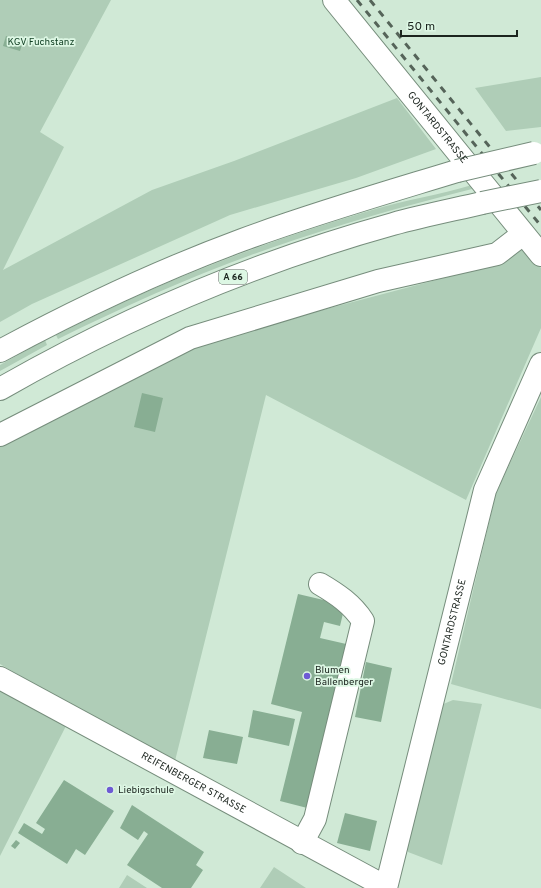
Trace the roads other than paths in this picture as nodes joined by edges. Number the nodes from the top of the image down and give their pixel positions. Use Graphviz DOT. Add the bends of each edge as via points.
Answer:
graph roads {
  1 [pos="334,0"];
  2 [pos="538,153"];
  3 [pos="541,191"];
  4 [pos="523,234"];
  5 [pos="541,255"];
  6 [pos="0,351"];
  7 [pos="541,364"];
  8 [pos="0,389"];
  9 [pos="0,436"];
  10 [pos="320,584"];
  11 [pos="0,678"];
  12 [pos="302,843"];
  13 [pos="386,888"];
  1 -- 4 [label="main road, GONTARDSTRASSE"];
  2 -- 6 [label="main road, bridge" via="458,171 241,240 106,297"];
  3 -- 8 [label="main road, A 66, bridge" via="394,223 320,245 248,271 106,332"];
  4 -- 5 [label="main road, GONTARDSTRASSE"];
  4 -- 9 [label="main road" via="496,254 378,281 190,338"];
  7 -- 13 [label="main road, GONTARDSTRASSE" via="485,490"];
  10 -- 12 [label="main road" via="356,609 363,621 315,819"];
  11 -- 12 [label="main road, REIFENBERGER STRASSE"];
  12 -- 13 [label="main road, REIFENBERGER STRASSE"];
}
